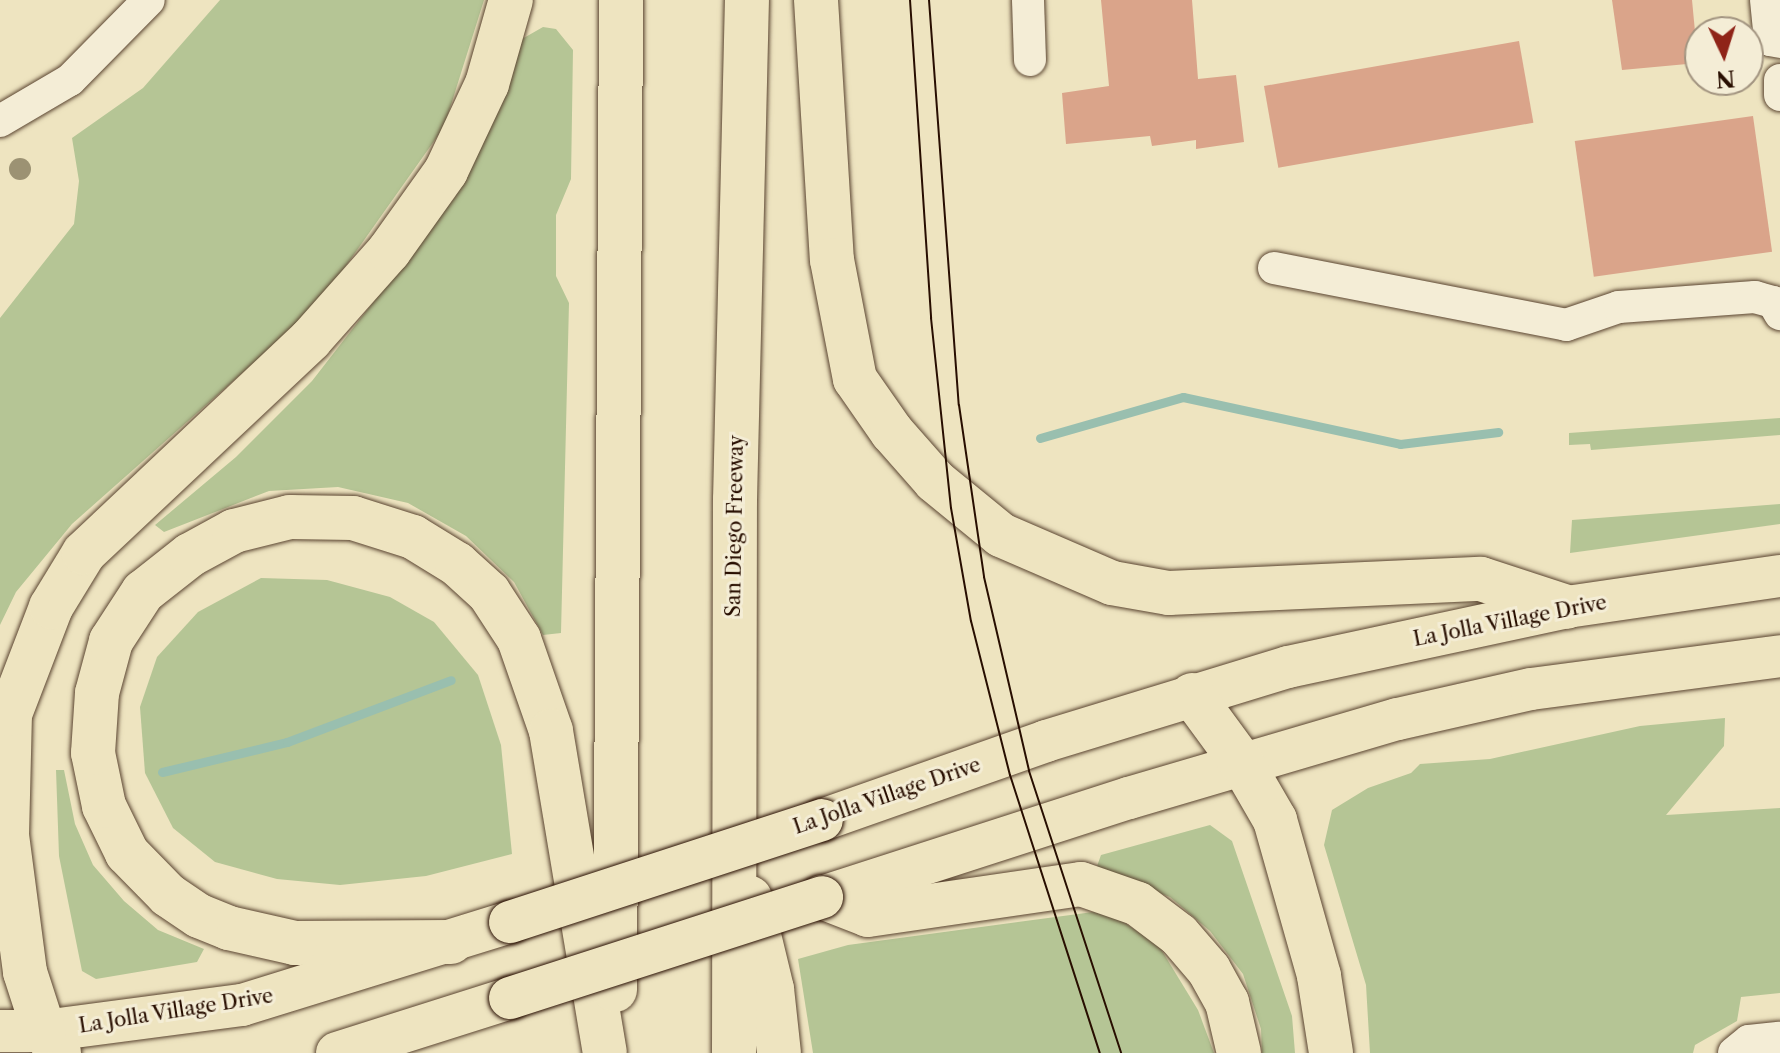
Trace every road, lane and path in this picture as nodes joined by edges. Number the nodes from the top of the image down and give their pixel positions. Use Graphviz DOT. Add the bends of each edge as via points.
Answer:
graph roads {
  1 [pos="149,0"];
  2 [pos="511,0"];
  3 [pos="621,0"];
  4 [pos="747,0"];
  5 [pos="816,0"];
  6 [pos="1028,0"];
  7 [pos="1766,0"];
  8 [pos="1780,42"];
  9 [pos="1030,60"];
  10 [pos="1780,80"];
  11 [pos="1780,95"];
  12 [pos="0,121"];
  13 [pos="1274,268"];
  14 [pos="1780,314"];
  15 [pos="1780,576"];
  16 [pos="1567,607"];
  17 [pos="1780,656"];
  18 [pos="1192,695"];
  19 [pos="1242,763"];
  20 [pos="732,821"];
  21 [pos="822,897"];
  22 [pos="451,942"];
  23 [pos="0,1031"];
  24 [pos="1780,1038"];
  25 [pos="52,1042"];
  26 [pos="337,1053"];
  27 [pos="605,1053"];
  28 [pos="615,1053"];
  29 [pos="734,1053"];
  30 [pos="779,1053"];
  31 [pos="1239,1053"];
  32 [pos="1331,1053"];
  33 [pos="1734,1053"];
  1 -- 12 [label="street" via="70,80"];
  2 -- 25 [label="highway" via="487,84 446,171 389,251 310,340 84,553 51,607 10,714 7,836 25,972"];
  3 -- 28 [label="highway"];
  4 -- 20 [label="highway, San Diego Freeway"];
  5 -- 16 [label="highway" via="832,260 855,379 935,481 1001,535 1112,583 1169,593 1481,579"];
  6 -- 9 [label="street"];
  7 -- 8 [label="street" via="1770,40"];
  10 -- 11 [label="street"];
  13 -- 14 [label="street" via="1566,325 1619,307 1755,297 1773,302"];
  15 -- 16 [label="main road, La Jolla Village Drive"];
  16 -- 18 [label="main road, La Jolla Village Drive" via="1288,667"];
  17 -- 19 [label="main road" via="1701,663 1474,700"];
  18 -- 19 [label="highway"];
  18 -- 22 [label="main road, La Jolla Village Drive, bridge"];
  19 -- 21 [label="main road"];
  19 -- 32 [label="highway" via="1275,820 1319,976"];
  20 -- 29 [label="highway, San Diego Freeway"];
  20 -- 30 [label="highway" via="772,989"];
  21 -- 26 [label="main road, bridge"];
  21 -- 31 [label="highway" via="868,915 1081,884 1138,904 1179,935 1209,970 1227,1002"];
  22 -- 25 [label="main road, La Jolla Village Drive" via="242,1005"];
  22 -- 27 [label="highway" via="295,943 229,928 168,895 127,853 104,806 93,753 97,693 111,641 143,592 190,555 234,531 290,517 353,518 413,537 457,564 489,593 519,639 544,704"];
  23 -- 25 [label="main road, La Jolla Village Drive"];
  24 -- 33 [label="street" via="1749,1041"];
}
